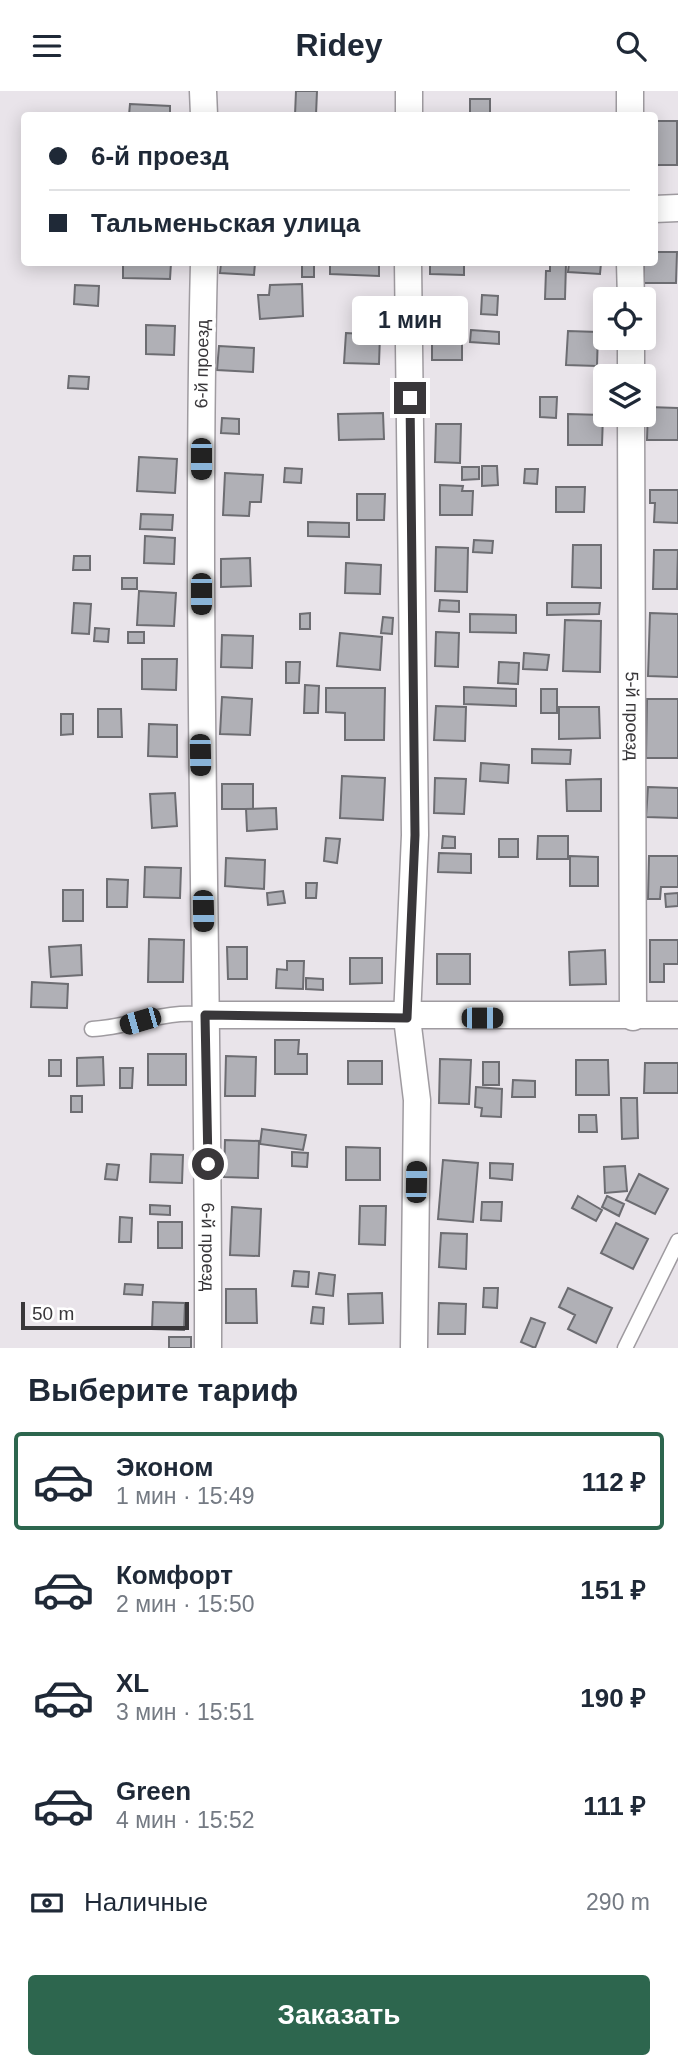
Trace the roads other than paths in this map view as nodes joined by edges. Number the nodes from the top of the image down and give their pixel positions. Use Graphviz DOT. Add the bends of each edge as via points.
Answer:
graph roads {
  1 [pos="203,91"];
  2 [pos="409,91"];
  3 [pos="630,91"];
  4 [pos="204,112"];
  5 [pos="409,112"];
  6 [pos="630,112"];
  7 [pos="678,208"];
  8 [pos="658,209"];
  9 [pos="204,266"];
  10 [pos="408,266"];
  11 [pos="631,266"];
  12 [pos="631,287"];
  13 [pos="631,427"];
  14 [pos="205,1015"];
  15 [pos="678,1015"];
  16 [pos="633,1017"];
  17 [pos="407,1018"];
  18 [pos="93,1029"];
  19 [pos="678,1241"];
  20 [pos="208,1348"];
  21 [pos="414,1348"];
  22 [pos="625,1348"];
  1 -- 4 [label="street"];
  2 -- 5 [label="street"];
  3 -- 6 [label="street"];
  7 -- 8 [label="street"];
  9 -- 14 [label="street, 6-й проезд" via="200,755"];
  10 -- 17 [label="street" via="415,835"];
  11 -- 12 [label="street"];
  13 -- 16 [label="street, 5-й проезд"];
  14 -- 17 [label="street"];
  14 -- 18 [label="lane" via="162,1014 117,1028"];
  14 -- 20 [label="street, 6-й проезд"];
  15 -- 16 [label="street"];
  16 -- 17 [label="street"];
  17 -- 21 [label="street" via="417,1100"];
  19 -- 22 [label="lane"];
}
